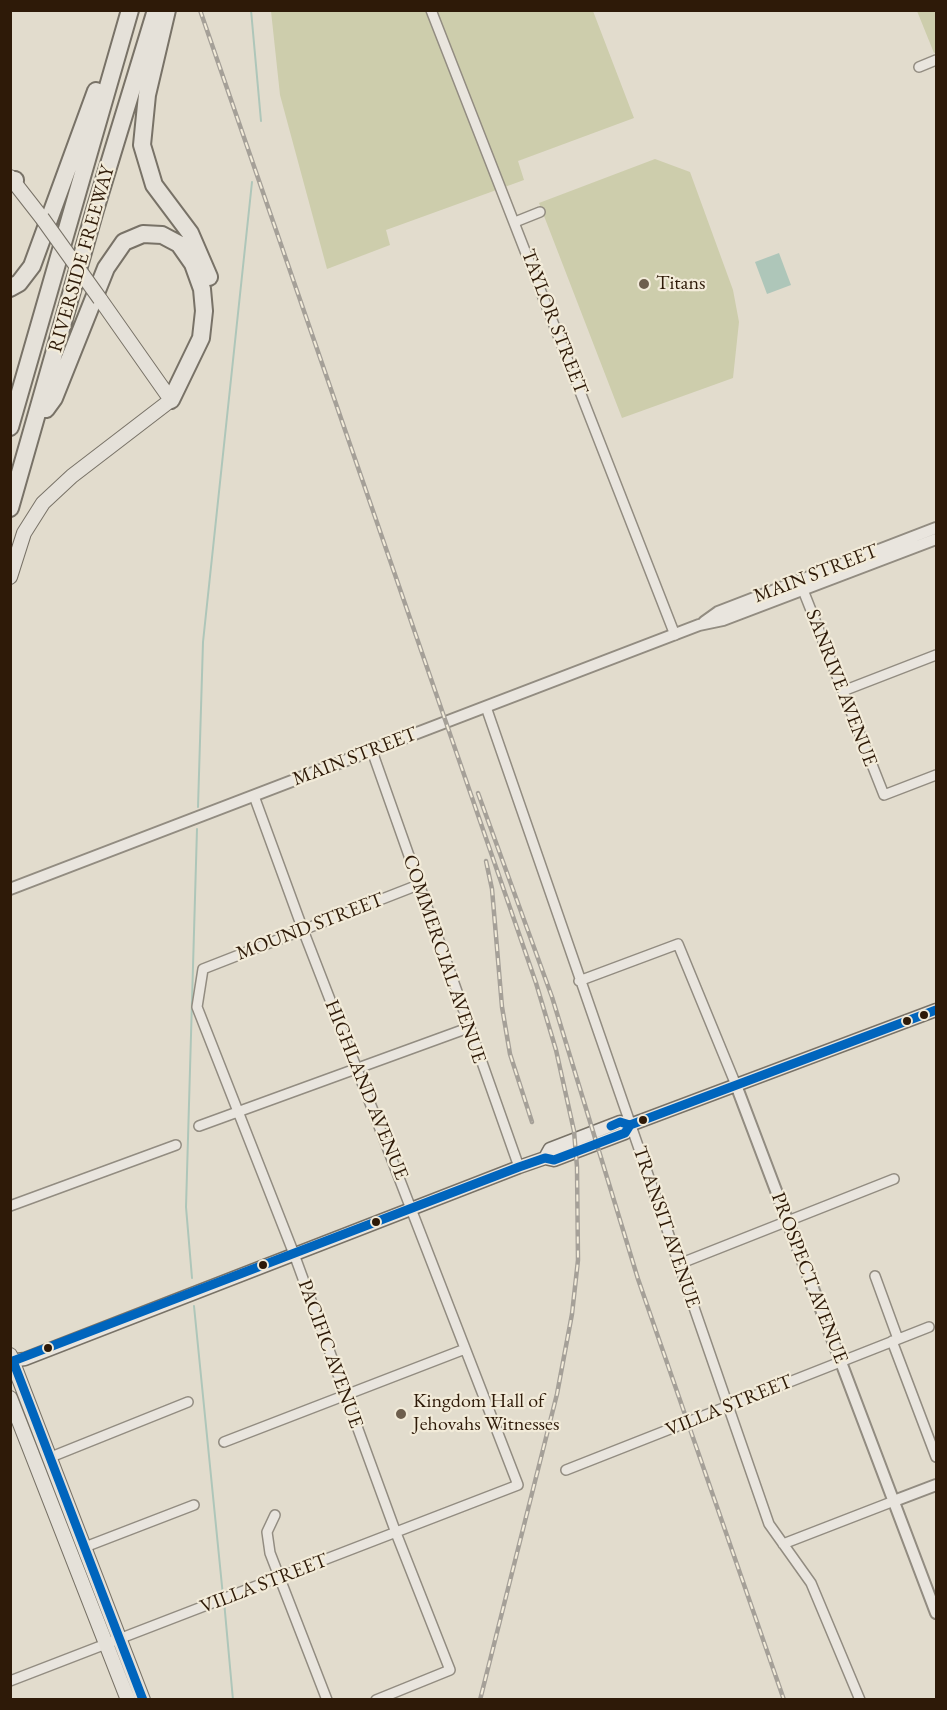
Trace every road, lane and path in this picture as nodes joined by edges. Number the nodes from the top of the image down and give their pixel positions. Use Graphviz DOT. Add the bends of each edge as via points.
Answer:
graph roads {
  1 [pos="123,10"];
  2 [pos="130,10"];
  3 [pos="156,10"];
  4 [pos="167,10"];
  5 [pos="431,10"];
  6 [pos="936,60"];
  7 [pos="919,67"];
  8 [pos="12,177"];
  9 [pos="540,212"];
  10 [pos="515,222"];
  11 [pos="10,288"];
  12 [pos="171,400"];
  13 [pos="10,427"];
  14 [pos="34,428"];
  15 [pos="10,508"];
  16 [pos="936,528"];
  17 [pos="936,539"];
  18 [pos="10,577"];
  19 [pos="801,585"];
  20 [pos="675,635"];
  21 [pos="936,655"];
  22 [pos="843,691"];
  23 [pos="486,707"];
  24 [pos="372,751"];
  25 [pos="936,775"];
  26 [pos="254,796"];
  27 [pos="418,885"];
  28 [pos="10,889"];
  29 [pos="303,930"];
  30 [pos="203,969"];
  31 [pos="579,981"];
  32 [pos="936,1010"];
  33 [pos="468,1028"];
  34 [pos="357,1069"];
  35 [pos="735,1085"];
  36 [pos="237,1112"];
  37 [pos="630,1125"];
  38 [pos="199,1126"];
  39 [pos="176,1145"];
  40 [pos="519,1167"];
  41 [pos="894,1179"];
  42 [pos="10,1206"];
  43 [pos="412,1208"];
  44 [pos="787,1221"];
  45 [pos="294,1254"];
  46 [pos="679,1264"];
  47 [pos="874,1276"];
  48 [pos="929,1327"];
  49 [pos="895,1340"];
  50 [pos="465,1349"];
  51 [pos="11,1360"];
  52 [pos="841,1361"];
  53 [pos="345,1395"];
  54 [pos="10,1398"];
  55 [pos="188,1402"];
  56 [pos="728,1405"];
  57 [pos="224,1442"];
  58 [pos="51,1457"];
  59 [pos="936,1457"];
  60 [pos="566,1470"];
  61 [pos="518,1485"];
  62 [pos="936,1485"];
  63 [pos="894,1501"];
  64 [pos="194,1505"];
  65 [pos="275,1515"];
  66 [pos="396,1533"];
  67 [pos="783,1544"];
  68 [pos="85,1547"];
  69 [pos="280,1577"];
  70 [pos="936,1612"];
  71 [pos="113,1642"];
  72 [pos="10,1681"];
  73 [pos="128,1700"];
  74 [pos="143,1700"];
  75 [pos="327,1700"];
  76 [pos="376,1700"];
  77 [pos="860,1700"];
  1 -- 11 [label="highway" via="32,266"];
  2 -- 13 [label="highway, RIVERSIDE FREEWAY"];
  3 -- 14 [label="highway, RIVERSIDE FREEWAY"];
  4 -- 12 [label="highway" via="147,95 142,144 154,185 200,251 213,306 209,339 199,368"];
  5 -- 10 [label="street, TAYLOR STREET"];
  6 -- 7 [label="street"];
  8 -- 12 [label="main road, bridge"];
  9 -- 10 [label="street"];
  10 -- 20 [label="street, TAYLOR STREET"];
  12 -- 14 [label="highway" via="201,338 204,301 187,253 170,238 143,234 124,242 106,268 54,398"];
  12 -- 18 [label="main road" via="43,503 24,533"];
  14 -- 15 [label="highway, RIVERSIDE FREEWAY"];
  16 -- 19 [label="street, MAIN STREET"];
  17 -- 19 [label="street, MAIN STREET"];
  19 -- 20 [label="street, MAIN STREET"];
  19 -- 22 [label="street, SANRIVE AVENUE"];
  20 -- 23 [label="street, MAIN STREET"];
  21 -- 22 [label="street"];
  22 -- 25 [label="street, SANRIVE AVENUE" via="884,795"];
  23 -- 24 [label="street, MAIN STREET"];
  23 -- 31 [label="street, TRANSIT AVENUE"];
  24 -- 26 [label="street, MAIN STREET"];
  24 -- 27 [label="street, COMMERCIAL AVENUE"];
  26 -- 28 [label="street, MAIN STREET"];
  26 -- 29 [label="street, HIGHLAND AVENUE"];
  27 -- 29 [label="street, MOUND STREET"];
  27 -- 33 [label="street, COMMERCIAL AVENUE"];
  29 -- 30 [label="street, MOUND STREET"];
  29 -- 34 [label="street, HIGHLAND AVENUE"];
  30 -- 36 [label="street, PACIFIC AVENUE" via="197,1007"];
  31 -- 35 [label="street, PROSPECT AVENUE" via="678,944"];
  31 -- 37 [label="street, TRANSIT AVENUE"];
  32 -- 35 [label="main road"];
  33 -- 34 [label="street"];
  33 -- 40 [label="street, COMMERCIAL AVENUE"];
  34 -- 36 [label="street"];
  34 -- 43 [label="street, HIGHLAND AVENUE"];
  35 -- 37 [label="main road"];
  35 -- 44 [label="street, PROSPECT AVENUE"];
  36 -- 38 [label="street"];
  36 -- 45 [label="street, PACIFIC AVENUE"];
  37 -- 40 [label="main road" via="620,1122 550,1149 545,1158"];
  37 -- 46 [label="street, TRANSIT AVENUE"];
  39 -- 42 [label="street"];
  40 -- 43 [label="main road"];
  41 -- 44 [label="street"];
  43 -- 45 [label="main road"];
  43 -- 50 [label="street, HIGHLAND AVENUE"];
  44 -- 46 [label="street"];
  44 -- 52 [label="street, PROSPECT AVENUE"];
  45 -- 51 [label="main road"];
  45 -- 53 [label="street, PACIFIC AVENUE"];
  46 -- 56 [label="street, TRANSIT AVENUE"];
  47 -- 49 [label="street"];
  48 -- 49 [label="street, VILLA STREET"];
  49 -- 52 [label="street, VILLA STREET"];
  49 -- 59 [label="street"];
  50 -- 53 [label="street"];
  50 -- 61 [label="street, HIGHLAND AVENUE"];
  51 -- 58 [label="main road"];
  52 -- 56 [label="street, VILLA STREET"];
  52 -- 63 [label="street, PROSPECT AVENUE"];
  53 -- 57 [label="street"];
  53 -- 66 [label="street, PACIFIC AVENUE"];
  54 -- 71 [label="main road"];
  55 -- 58 [label="street"];
  56 -- 60 [label="street, VILLA STREET"];
  56 -- 67 [label="street, TRANSIT AVENUE" via="769,1524"];
  58 -- 68 [label="main road"];
  61 -- 66 [label="street, VILLA STREET"];
  62 -- 63 [label="street"];
  63 -- 67 [label="street"];
  63 -- 70 [label="street, PROSPECT AVENUE"];
  64 -- 68 [label="street"];
  65 -- 69 [label="street" via="267,1542"];
  66 -- 69 [label="street, VILLA STREET"];
  66 -- 76 [label="street, PACIFIC AVENUE" via="450,1670"];
  67 -- 77 [label="street, TRANSIT AVENUE" via="811,1582"];
  68 -- 71 [label="main road"];
  69 -- 71 [label="street, VILLA STREET"];
  69 -- 75 [label="street"];
  71 -- 72 [label="street, VILLA STREET"];
  71 -- 73 [label="main road"];
  71 -- 74 [label="main road"];
}
